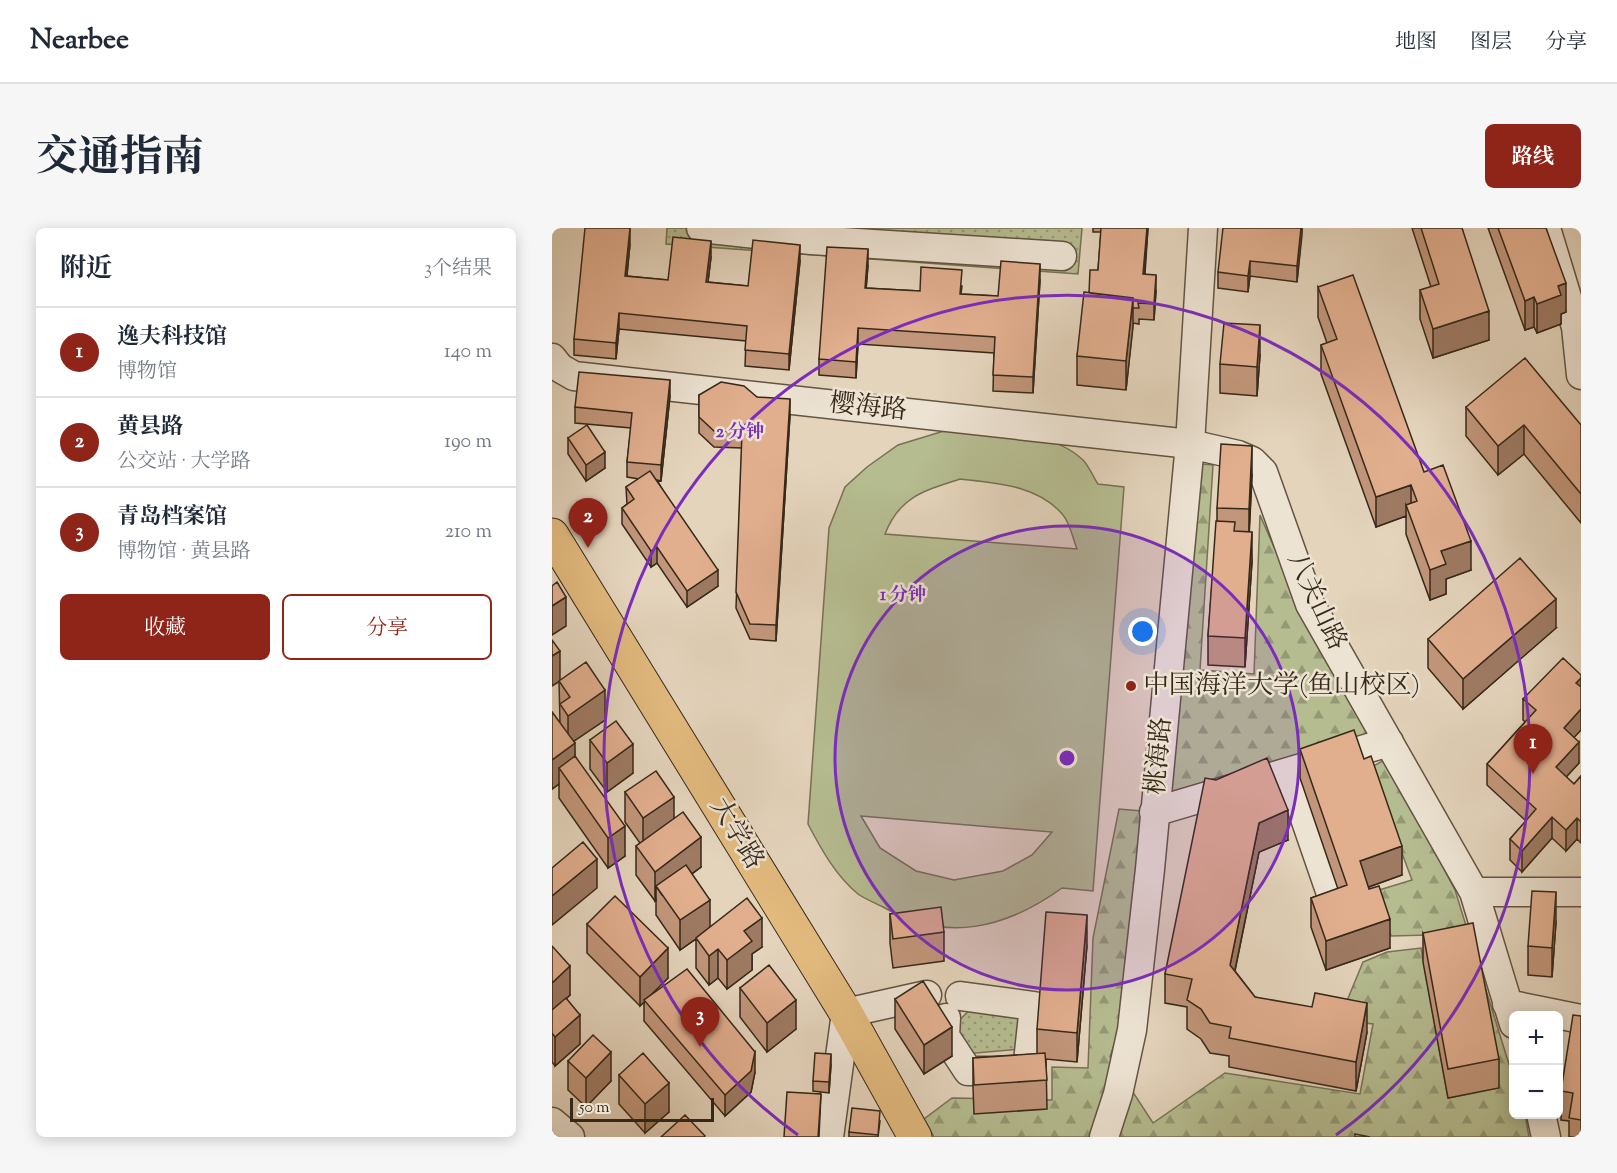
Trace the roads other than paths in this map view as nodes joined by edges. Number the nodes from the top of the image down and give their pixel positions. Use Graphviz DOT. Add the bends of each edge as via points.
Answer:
graph roads {
  1 [pos="700,228"];
  2 [pos="1203,228"];
  3 [pos="1546,228"];
  4 [pos="1062,256"];
  5 [pos="552,358"];
  6 [pos="1581,375"];
  7 [pos="1190,444"];
  8 [pos="552,535"];
  9 [pos="1389,742"];
  10 [pos="1290,772"];
  11 [pos="1154,812"];
  12 [pos="1473,892"];
  13 [pos="1581,892"];
  14 [pos="1338,914"];
  15 [pos="953,1007"];
  16 [pos="1509,1011"];
  17 [pos="846,1013"];
  18 [pos="1563,1018"];
  19 [pos="1581,1019"];
  20 [pos="1542,1119"];
  21 [pos="552,1122"];
  22 [pos="570,1137"];
  23 [pos="829,1137"];
  24 [pos="915,1137"];
  25 [pos="1104,1137"];
  26 [pos="1546,1137"];
  1 -- 4 [label="street" via="810,240"];
  2 -- 7 [label="street, 桃海路"];
  3 -- 6 [label="street" via="1576,327"];
  5 -- 7 [label="street, 樱海路" via="574,376"];
  7 -- 9 [label="street, 八关山路" via="1252,460 1263,472 1310,604"];
  7 -- 11 [label="street, 桃海路"];
  8 -- 17 [label="main road, 大学路"];
  9 -- 10 [label="street"];
  9 -- 12 [label="street, 八关山路"];
  10 -- 11 [label="street"];
  10 -- 14 [label="street"];
  11 -- 25 [label="street, 桃海路" via="1132,1030"];
  12 -- 13 [label="street"];
  12 -- 16 [label="street, 八关山路"];
  15 -- 17 [label="street" via="954,987 944,983 933,986 927,995"];
  17 -- 23 [label="street"];
  17 -- 24 [label="main road, 大学路"];
  18 -- 19 [label="street"];
  20 -- 26 [label="street"];
  21 -- 22 [label="street"];
}
